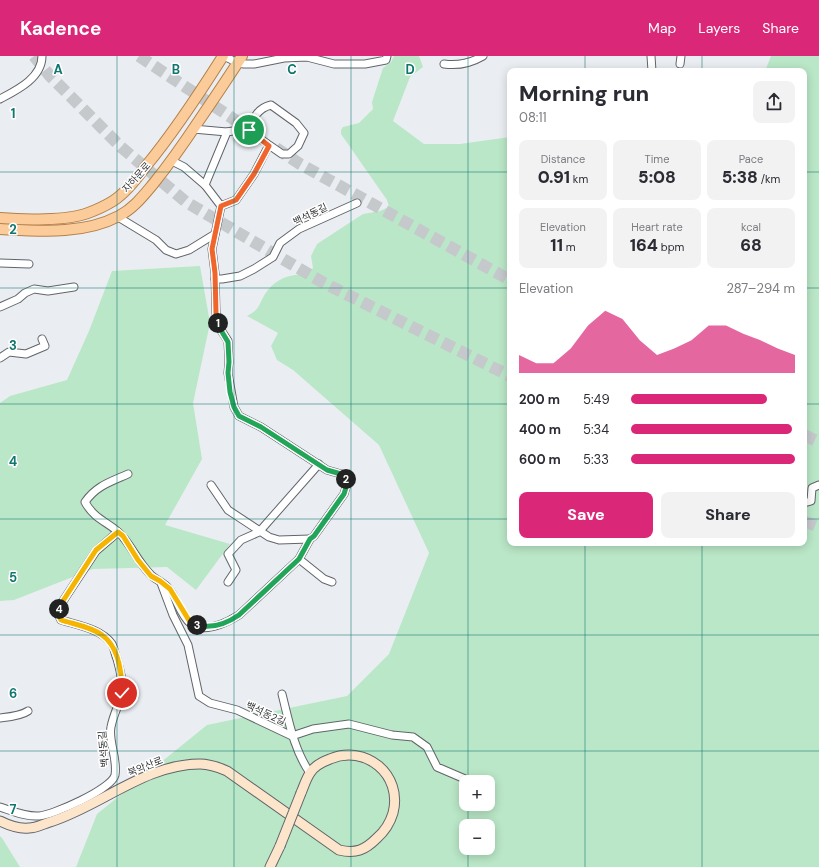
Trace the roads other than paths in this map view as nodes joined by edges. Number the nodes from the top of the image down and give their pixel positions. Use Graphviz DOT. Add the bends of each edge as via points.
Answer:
graph roads {
  1 [pos="42,56"];
  2 [pos="224,56"];
  3 [pos="483,56"];
  4 [pos="650,56"];
  5 [pos="681,56"];
  6 [pos="387,58"];
  7 [pos="472,58"];
  8 [pos="240,59"];
  9 [pos="444,64"];
  10 [pos="680,64"];
  11 [pos="652,68"];
  12 [pos="0,99"];
  13 [pos="250,128"];
  14 [pos="193,129"];
  15 [pos="227,132"];
  16 [pos="269,146"];
  17 [pos="172,161"];
  18 [pos="205,185"];
  19 [pos="357,203"];
  20 [pos="221,206"];
  21 [pos="118,217"];
  22 [pos="0,218"];
  23 [pos="0,229"];
  24 [pos="215,234"];
  25 [pos="0,263"];
  26 [pos="29,264"];
  27 [pos="215,279"];
  28 [pos="74,287"];
  29 [pos="0,307"];
  30 [pos="42,339"];
  31 [pos="0,358"];
  32 [pos="319,464"];
  33 [pos="128,474"];
  34 [pos="211,485"];
  35 [pos="819,485"];
  36 [pos="807,502"];
  37 [pos="118,532"];
  38 [pos="259,532"];
  39 [pos="310,539"];
  40 [pos="299,559"];
  41 [pos="160,581"];
  42 [pos="228,582"];
  43 [pos="332,582"];
  44 [pos="282,694"];
  45 [pos="28,711"];
  46 [pos="0,718"];
  47 [pos="292,736"];
  48 [pos="310,773"];
  49 [pos="459,776"];
  50 [pos="0,807"];
  51 [pos="0,821"];
  52 [pos="270,867"];
  1 -- 12 [label="street" via="42,63 35,76"];
  2 -- 8 [label="street"];
  2 -- 22 [label="main road, 자하문로" via="165,144 136,180 114,201 86,214 63,218"];
  3 -- 7 [label="street"];
  4 -- 11 [label="street"];
  5 -- 10 [label="street"];
  6 -- 8 [label="street" via="365,64 334,64 306,57 254,64"];
  7 -- 9 [label="street" via="452,65"];
  8 -- 14 [label="main road, 자하문로"];
  13 -- 15 [label="street"];
  13 -- 16 [label="street" via="249,130"];
  13 -- 16 [label="street" via="262,107 271,105 296,123 304,133 298,146 289,154 282,154"];
  14 -- 15 [label="street"];
  14 -- 17 [label="main road, 자하문로"];
  15 -- 18 [label="street"];
  16 -- 20 [label="street" via="236,200"];
  17 -- 18 [label="street" via="184,167"];
  17 -- 21 [label="main road, 자하문로" via="140,200"];
  18 -- 20 [label="street"];
  19 -- 27 [label="street, 백석동길" via="299,229 280,243 273,257 254,269 240,276"];
  20 -- 24 [label="street"];
  21 -- 23 [label="main road, 자하문로" via="91,225 53,231"];
  21 -- 24 [label="street" via="156,240 166,250 176,254 189,250"];
  24 -- 27 [label="street" via="212,249"];
  25 -- 26 [label="street"];
  27 -- 32 [label="street" via="216,313 219,327 228,342 228,373 234,407 239,416"];
  28 -- 29 [label="street" via="48,291 34,289"];
  30 -- 31 [label="street" via="45,346 26,354 9,352"];
  32 -- 38 [label="street"];
  32 -- 39 [label="street" via="327,470 341,474 348,481 344,494"];
  33 -- 37 [label="street" via="91,493 85,502 90,511"];
  34 -- 38 [label="street" via="228,510"];
  35 -- 36 [label="street" via="812,488 810,501"];
  37 -- 41 [label="street" via="151,576"];
  37 -- 50 [label="street, 백석동길" via="96,550 61,604 58,614 61,620 102,634 112,645 122,682 122,693 110,728 116,766 114,777 110,783 90,796 39,816"];
  38 -- 39 [label="street" via="279,540"];
  38 -- 42 [label="street" via="241,540 228,554 236,570"];
  39 -- 40 [label="street"];
  40 -- 41 [label="street" via="239,615 213,627 198,626 190,622 170,589"];
  40 -- 43 [label="street" via="324,579"];
  41 -- 47 [label="street, 백석동2길" via="188,645 199,696 210,703 237,710"];
  44 -- 47 [label="street"];
  45 -- 46 [label="street"];
  47 -- 48 [label="street"];
  47 -- 49 [label="street, 백석동2길" via="313,729 349,724 392,736 413,737 427,747 437,767"];
  48 -- 51 [label="street, 북악산로" via="324,761 334,757 357,756 378,764 387,775 395,804 388,826 382,835 359,851 339,850 227,771 201,764 157,772 80,810 38,826 23,828"];
  48 -- 52 [label="street, 북악산로, bridge"];
}
